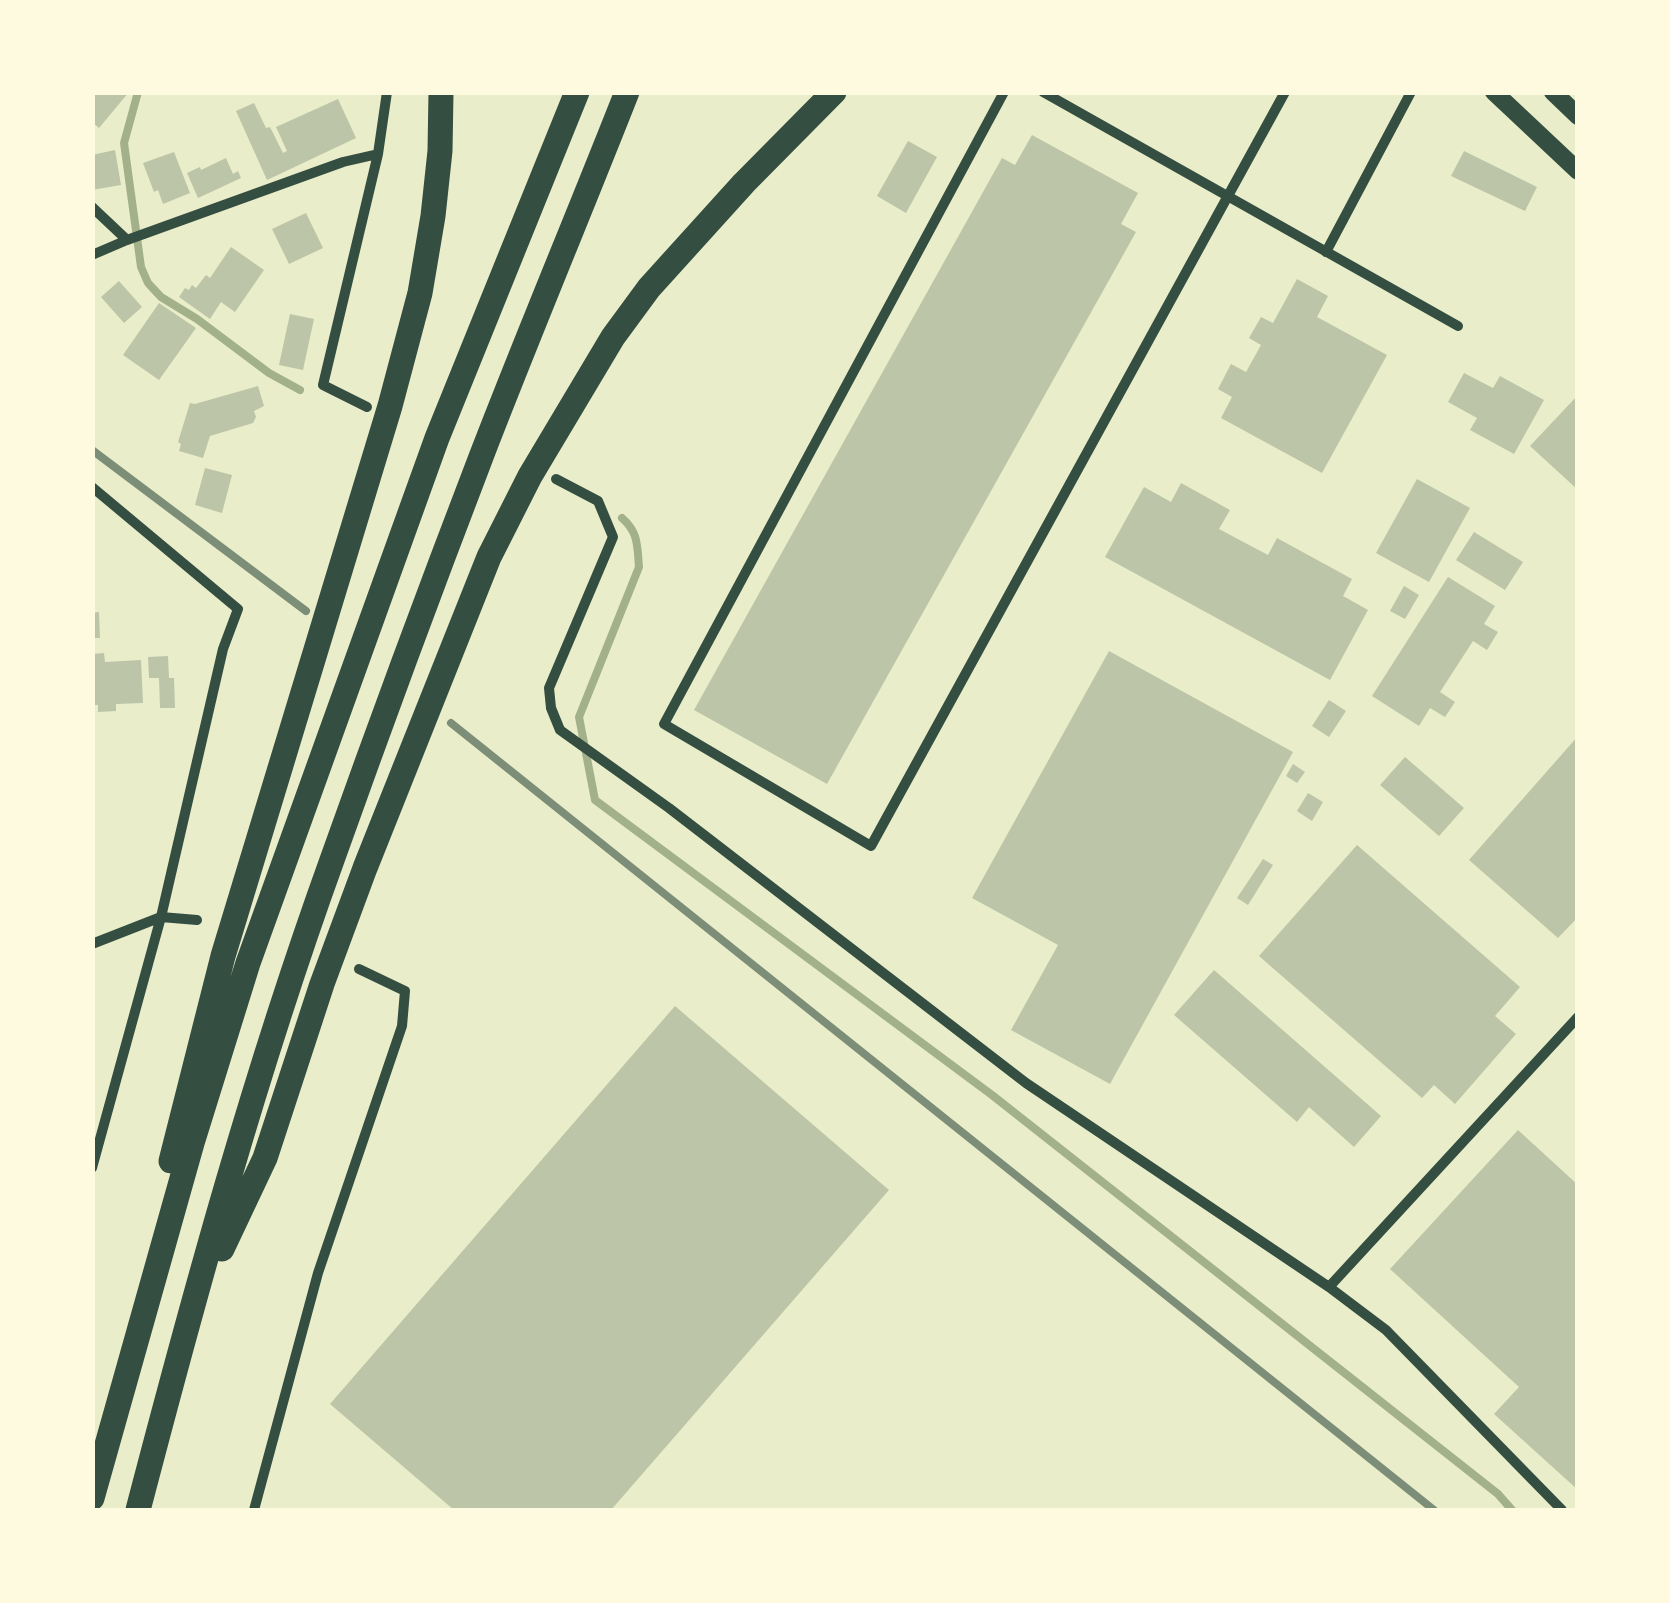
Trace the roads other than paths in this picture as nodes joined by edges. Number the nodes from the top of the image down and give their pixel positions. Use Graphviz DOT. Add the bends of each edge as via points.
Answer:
graph roads {
  1 [pos="387,92"];
  2 [pos="441,92"];
  3 [pos="577,92"];
  4 [pos="627,92"];
  5 [pos="834,92"];
  6 [pos="1004,92"];
  7 [pos="1043,92"];
  8 [pos="1284,92"];
  9 [pos="1412,92"];
  10 [pos="1494,92"];
  11 [pos="1553,92"];
  12 [pos="1578,116"];
  13 [pos="378,154"];
  14 [pos="1578,171"];
  15 [pos="1228,197"];
  16 [pos="92,208"];
  17 [pos="127,240"];
  18 [pos="1326,252"];
  19 [pos="92,255"];
  20 [pos="1458,326"];
  21 [pos="367,406"];
  22 [pos="556,479"];
  23 [pos="92,487"];
  24 [pos="160,917"];
  25 [pos="197,920"];
  26 [pos="92,944"];
  27 [pos="359,969"];
  28 [pos="1578,1017"];
  29 [pos="92,1168"];
  30 [pos="1329,1287"];
  31 [pos="141,1318"];
  32 [pos="187,1322"];
  33 [pos="92,1498"];
  34 [pos="138,1510"];
  35 [pos="254,1510"];
  36 [pos="1562,1510"];
  1 -- 13 [label="street"];
  2 -- 31 [label="highway" via="435,199 420,294 223,956 176,1137"];
  3 -- 31 [label="highway" via="438,438 284,861"];
  4 -- 32 [label="highway" via="331,861"];
  5 -- 32 [label="highway" via="649,288 530,476 489,557 365,868 265,1158"];
  6 -- 15 [label="street" via="664,724 871,846"];
  7 -- 15 [label="street"];
  8 -- 15 [label="street"];
  9 -- 18 [label="street"];
  10 -- 14 [label="street"];
  11 -- 12 [label="street"];
  13 -- 17 [label="street"];
  13 -- 21 [label="street" via="323,385"];
  15 -- 18 [label="street"];
  16 -- 17 [label="street"];
  17 -- 19 [label="street"];
  18 -- 20 [label="street"];
  22 -- 30 [label="street" via="598,501 613,537 549,688 560,730 1026,1083"];
  23 -- 24 [label="street" via="238,609"];
  24 -- 25 [label="street"];
  24 -- 26 [label="street"];
  24 -- 29 [label="street"];
  27 -- 35 [label="street" via="405,991 402,1026 318,1273"];
  28 -- 30 [label="street"];
  30 -- 36 [label="street" via="1386,1330"];
  31 -- 33 [label="highway"];
  32 -- 34 [label="highway"];
}
